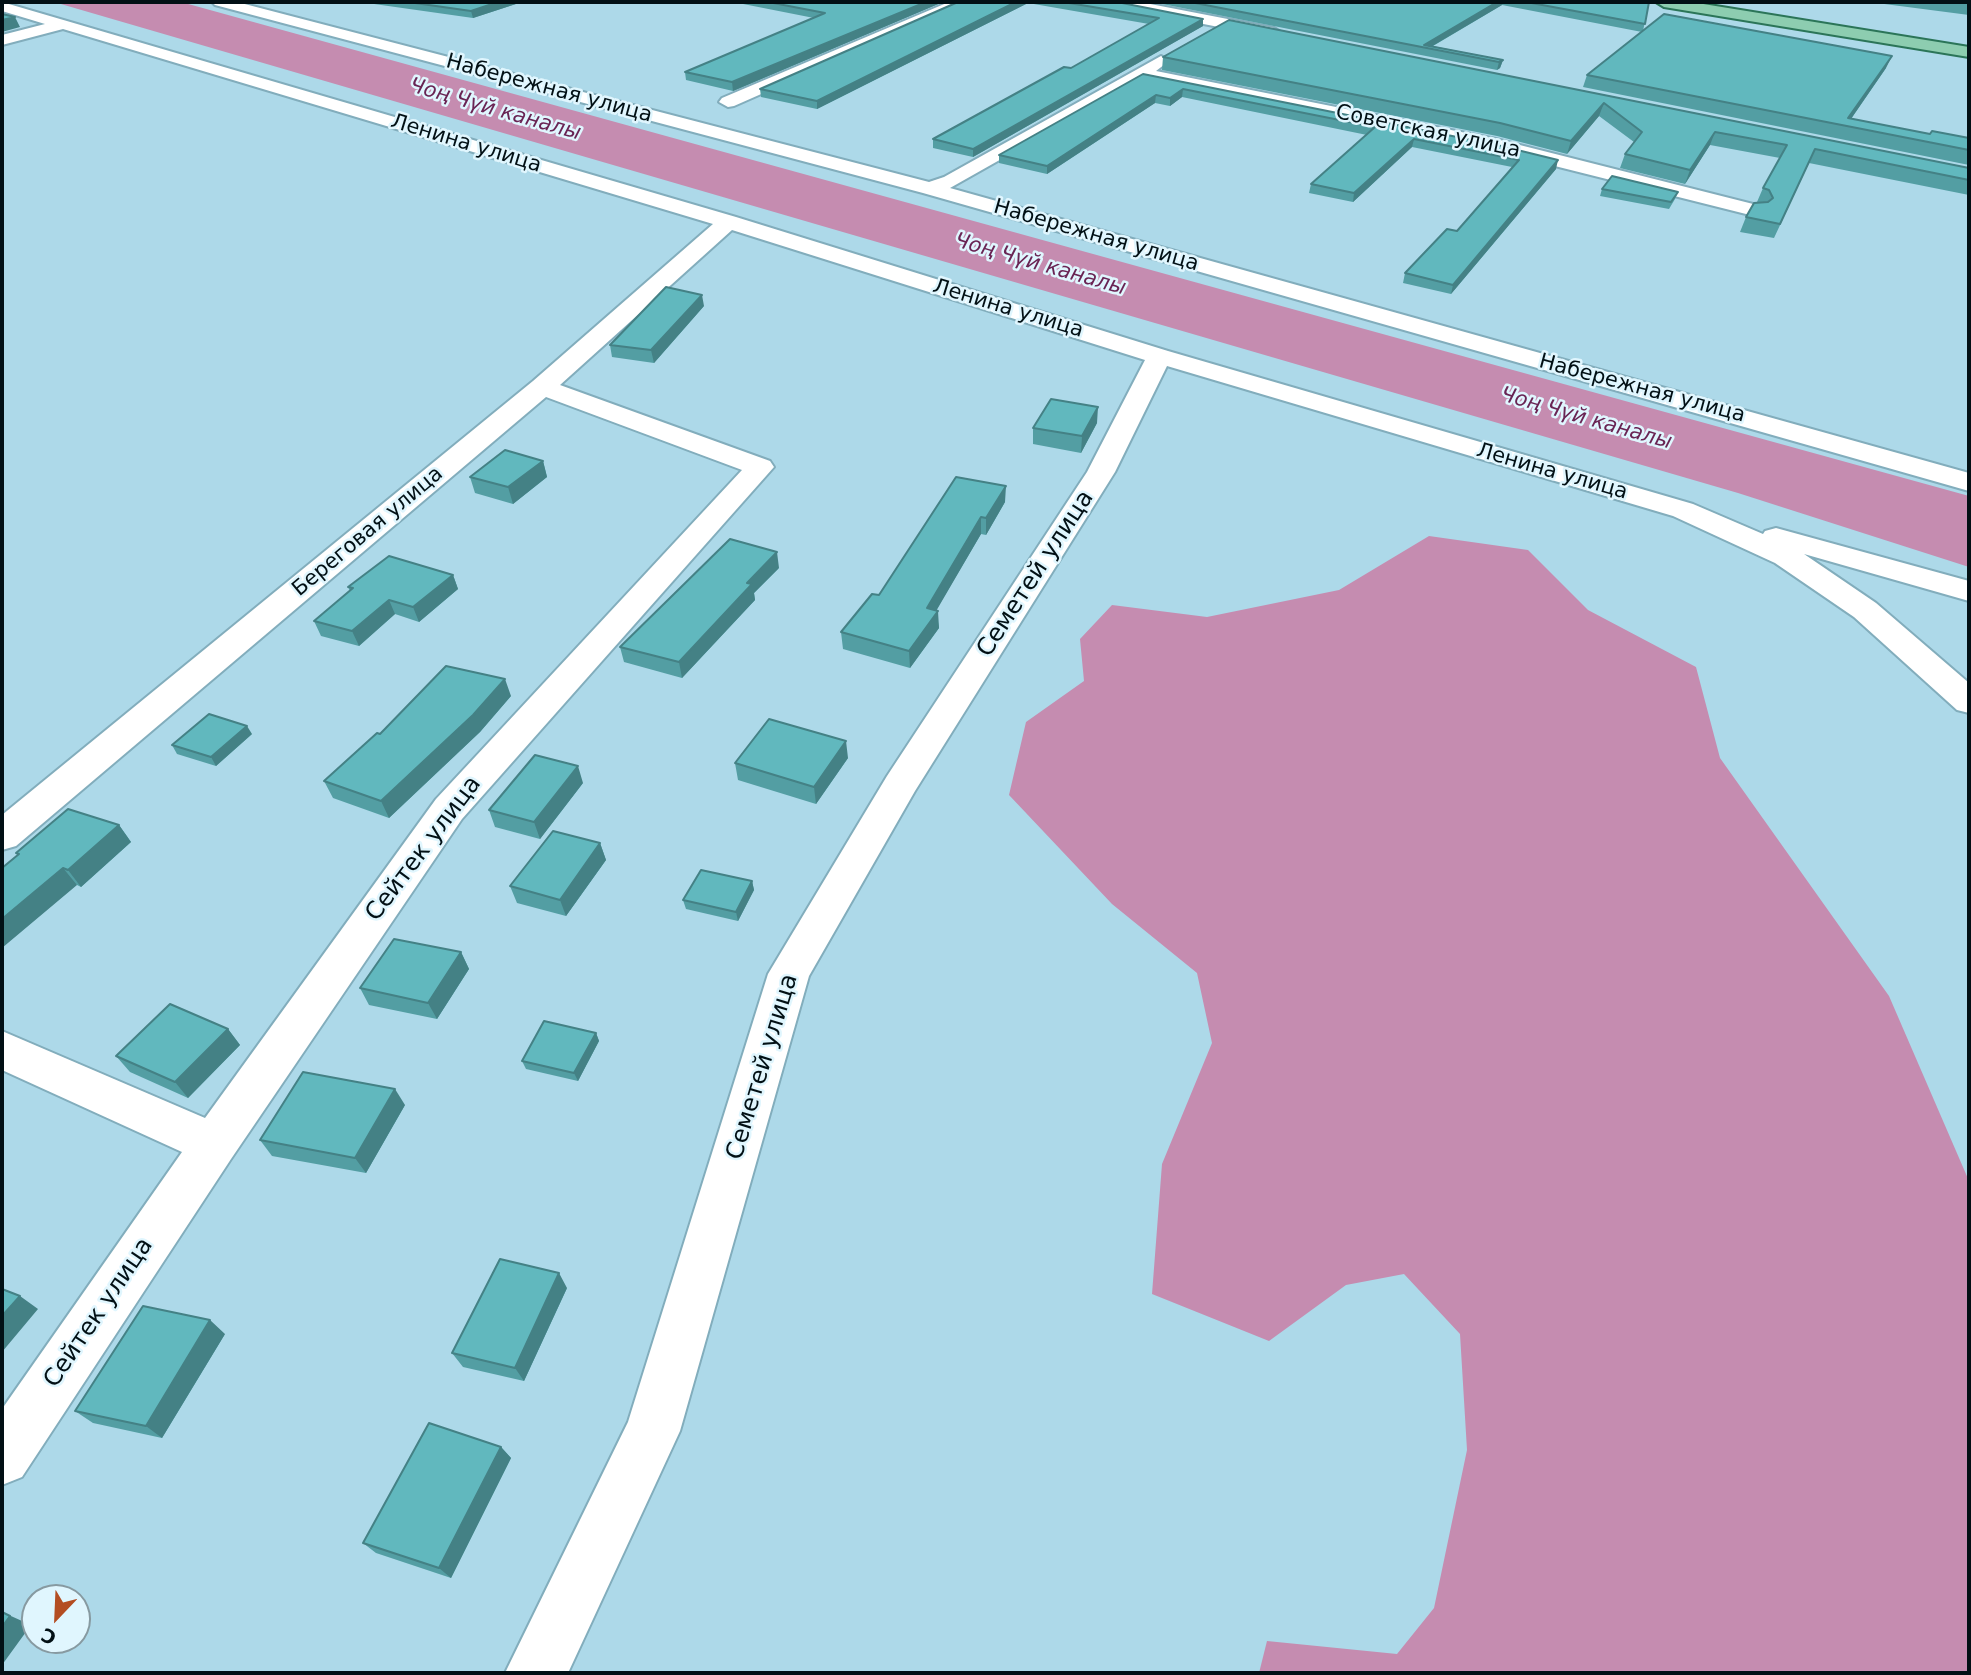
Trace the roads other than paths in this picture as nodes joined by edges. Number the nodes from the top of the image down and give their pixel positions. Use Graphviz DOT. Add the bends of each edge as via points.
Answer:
graph roads {
  1 [pos="220,2"];
  2 [pos="962,2"];
  3 [pos="1118,2"];
  4 [pos="1664,2"];
  5 [pos="2,6"];
  6 [pos="1226,23"];
  7 [pos="64,24"];
  8 [pos="1205,36"];
  9 [pos="1294,37"];
  10 [pos="2,40"];
  11 [pos="1969,52"];
  12 [pos="1172,54"];
  13 [pos="1140,73"];
  14 [pos="728,102"];
  15 [pos="930,189"];
  16 [pos="1754,210"];
  17 [pos="728,222"];
  18 [pos="1159,356"];
  19 [pos="542,387"];
  20 [pos="1969,482"];
  21 [pos="1683,510"];
  22 [pos="1969,592"];
  23 [pos="1969,702"];
  24 [pos="2,836"];
  25 [pos="2,1050"];
  26 [pos="214,1144"];
  27 [pos="2,1457"];
  28 [pos="536,1673"];
  1 -- 15 [label="street, Набережная улица"];
  2 -- 14 [label="street"];
  3 -- 6 [label="street"];
  4 -- 11 [label="main road"];
  5 -- 7 [label="street, Ленина улица"];
  6 -- 8 [label="street"];
  6 -- 9 [label="street"];
  7 -- 10 [label="street"];
  7 -- 17 [label="street, Ленина улица"];
  12 -- 13 [label="street"];
  13 -- 15 [label="street"];
  13 -- 16 [label="street, Советская улица" via="1496,145"];
  15 -- 20 [label="street, Набережная улица"];
  17 -- 18 [label="street, Ленина улица"];
  17 -- 19 [label="street, Береговая улица"];
  18 -- 21 [label="street, Ленина улица"];
  18 -- 28 [label="street, Семетей улица" via="1101,472 900,785 789,974 653,1431"];
  19 -- 24 [label="street, Береговая улица"];
  19 -- 26 [label="street, Сейтек улица" via="760,467 449,808"];
  21 -- 22 [label="street"];
  21 -- 23 [label="street, Ленина улица" via="1786,556 1865,610"];
  25 -- 26 [label="street"];
  26 -- 27 [label="street, Сейтек улица"];
}
